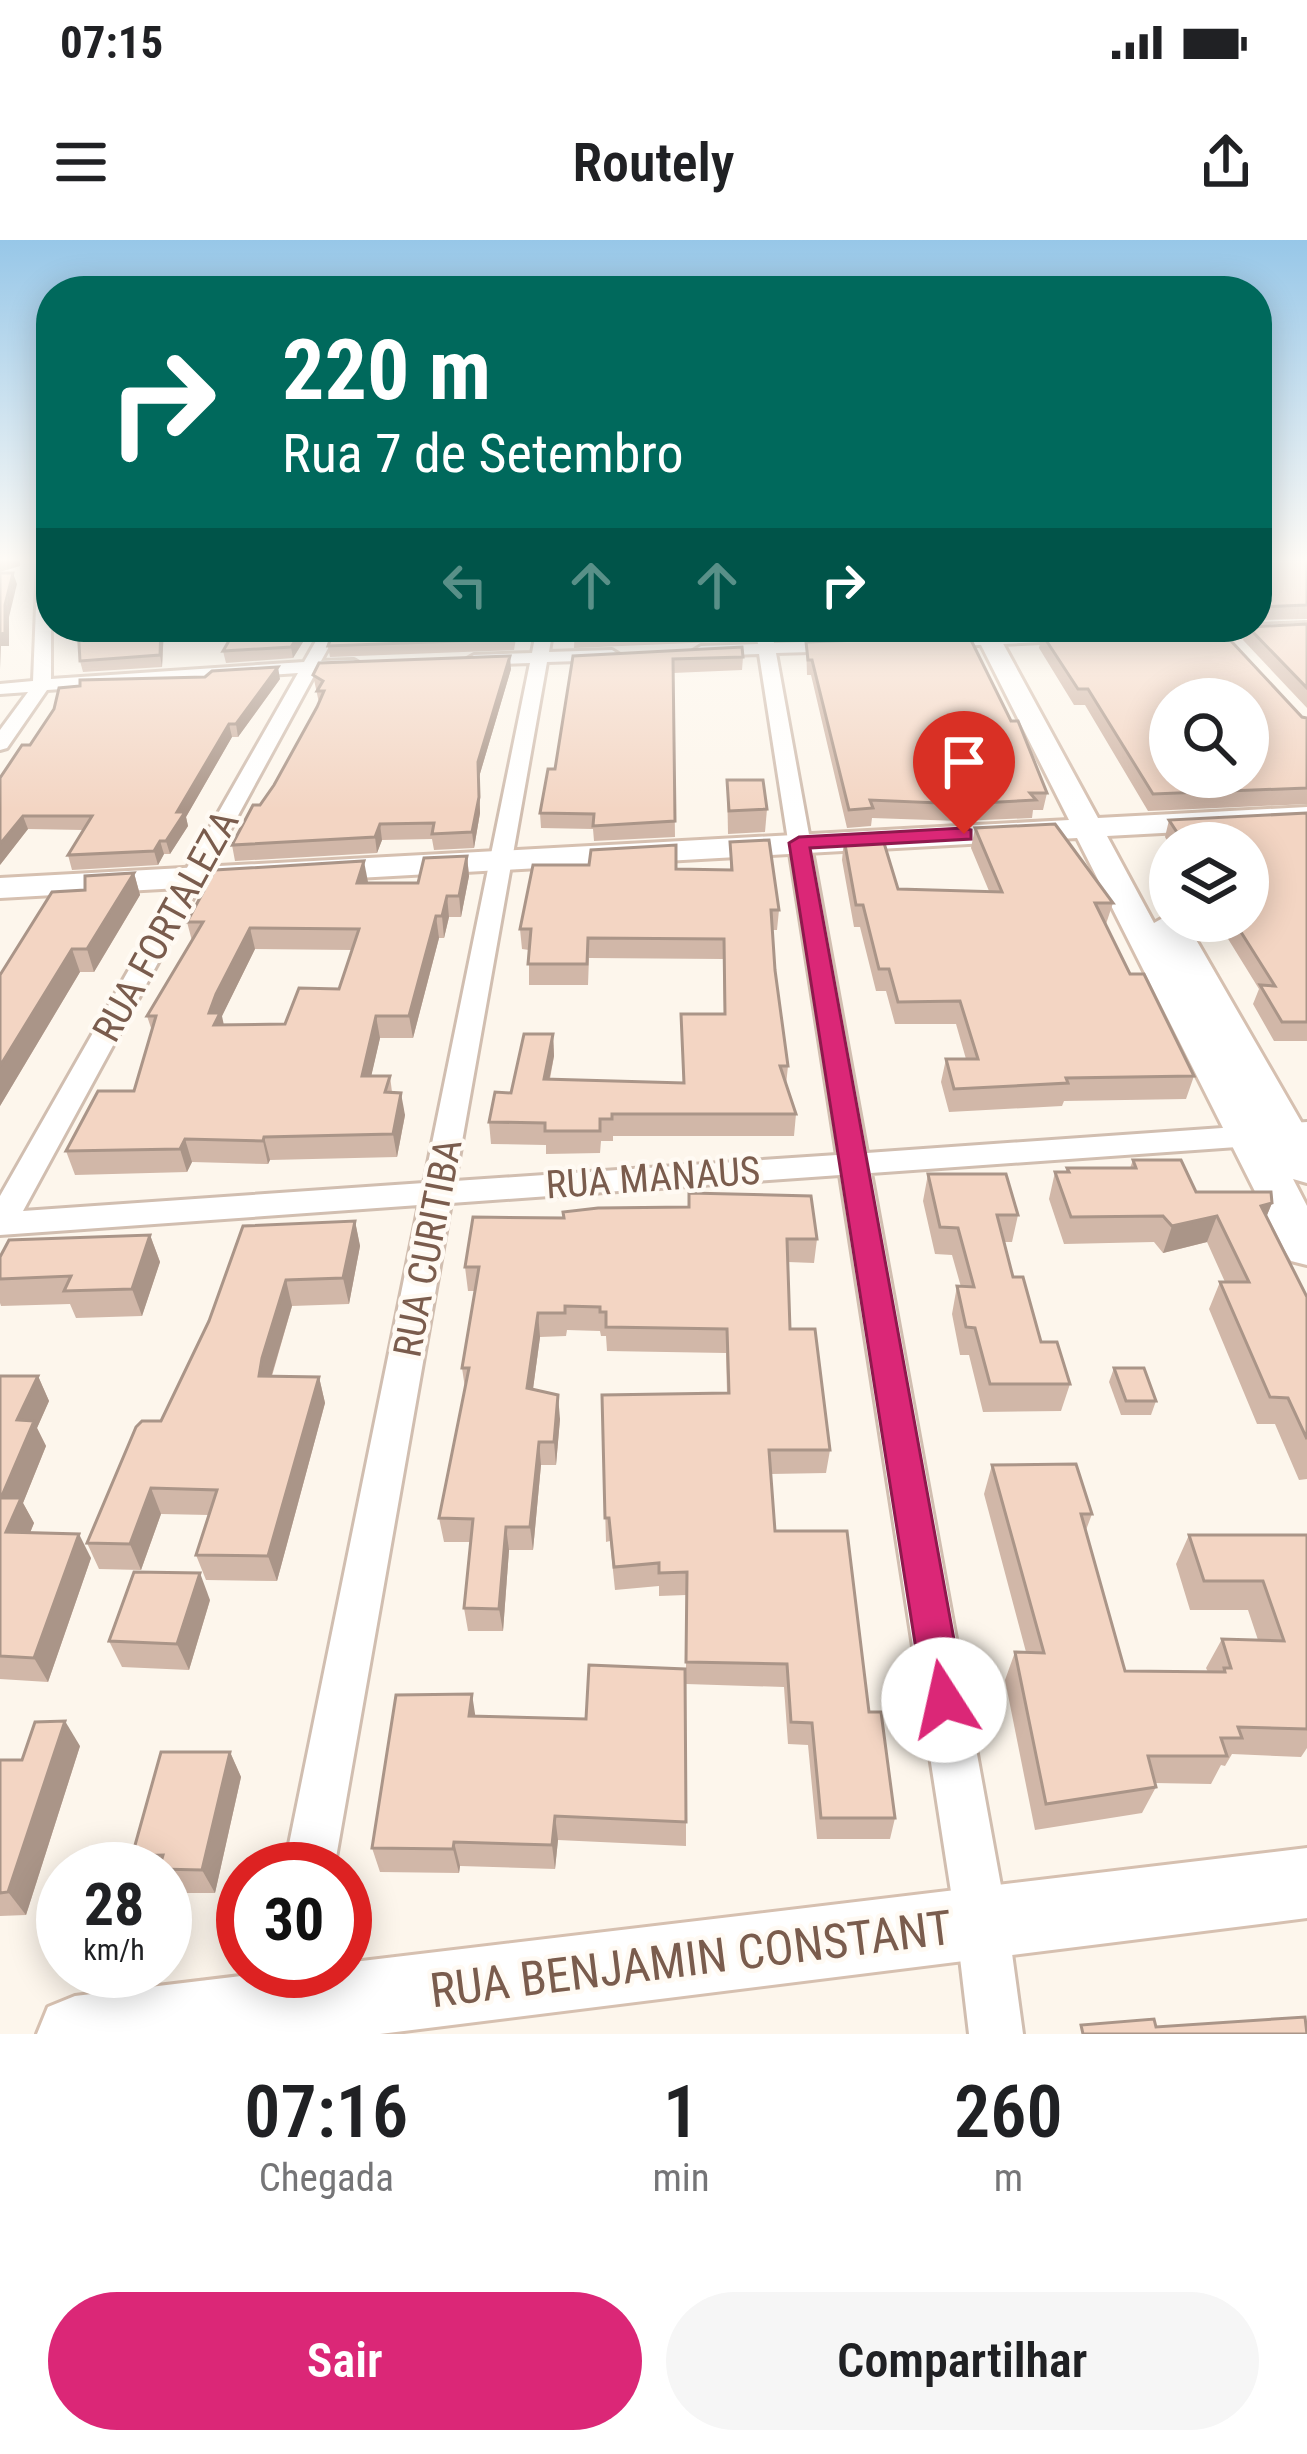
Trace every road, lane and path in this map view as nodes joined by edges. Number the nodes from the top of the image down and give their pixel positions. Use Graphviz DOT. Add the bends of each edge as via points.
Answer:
graph roads {
  1 [pos="542,642"];
  2 [pos="43,643"];
  3 [pos="323,643"];
  4 [pos="538,643"];
  5 [pos="547,643"];
  6 [pos="735,643"];
  7 [pos="766,643"];
  8 [pos="826,643"];
  9 [pos="1002,643"];
  10 [pos="1230,643"];
  11 [pos="856,645"];
  12 [pos="1234,647"];
  13 [pos="676,652"];
  14 [pos="630,654"];
  15 [pos="447,661"];
  16 [pos="379,664"];
  17 [pos="310,667"];
  18 [pos="42,685"];
  19 [pos="0,689"];
  20 [pos="0,744"];
  21 [pos="1307,816"];
  22 [pos="1102,827"];
  23 [pos="799,843"];
  24 [pos="501,858"];
  25 [pos="195,874"];
  26 [pos="0,888"];
  27 [pos="1297,1133"];
  28 [pos="1250,1137"];
  29 [pos="854,1164"];
  30 [pos="1307,1169"];
  31 [pos="440,1192"];
  32 [pos="0,1224"];
  33 [pos="1307,1249"];
  34 [pos="314,1842"];
  35 [pos="1307,1883"];
  36 [pos="982,1924"];
  37 [pos="282,2004"];
  38 [pos="75,2034"];
  39 [pos="995,2034"];
  1 -- 24 [label="street, RUA CURITIBA"];
  2 -- 18 [label="street"];
  3 -- 17 [label="street, RUA FORTALEZA"];
  4 -- 15 [label="street"];
  5 -- 14 [label="street"];
  6 -- 13 [label="street"];
  7 -- 23 [label="street"];
  8 -- 11 [label="street"];
  9 -- 22 [label="street"];
  10 -- 12 [label="street"];
  16 -- 17 [label="street"];
  17 -- 18 [label="street"];
  17 -- 25 [label="street, RUA FORTALEZA"];
  18 -- 19 [label="street"];
  18 -- 20 [label="street"];
  21 -- 22 [label="street"];
  22 -- 23 [label="street"];
  22 -- 27 [label="street"];
  22 -- 28 [label="street"];
  23 -- 24 [label="street"];
  23 -- 29 [label="street"];
  24 -- 25 [label="street"];
  24 -- 31 [label="street, RUA CURITIBA"];
  25 -- 26 [label="street"];
  25 -- 32 [label="street, RUA FORTALEZA"];
  27 -- 28 [label="street, RUA MANAUS"];
  27 -- 30 [label="street"];
  28 -- 29 [label="street, RUA MANAUS"];
  28 -- 33 [label="street"];
  29 -- 31 [label="street, RUA MANAUS"];
  29 -- 36 [label="street"];
  31 -- 32 [label="street, RUA MANAUS"];
  31 -- 34 [label="street, RUA CURITIBA"];
  35 -- 36 [label="street, RUA BENJAMIN CONSTANT"];
  36 -- 37 [label="street, RUA BENJAMIN CONSTANT"];
  36 -- 39 [label="street"];
  37 -- 38 [label="street, RUA BENJAMIN CONSTANT"];
}
